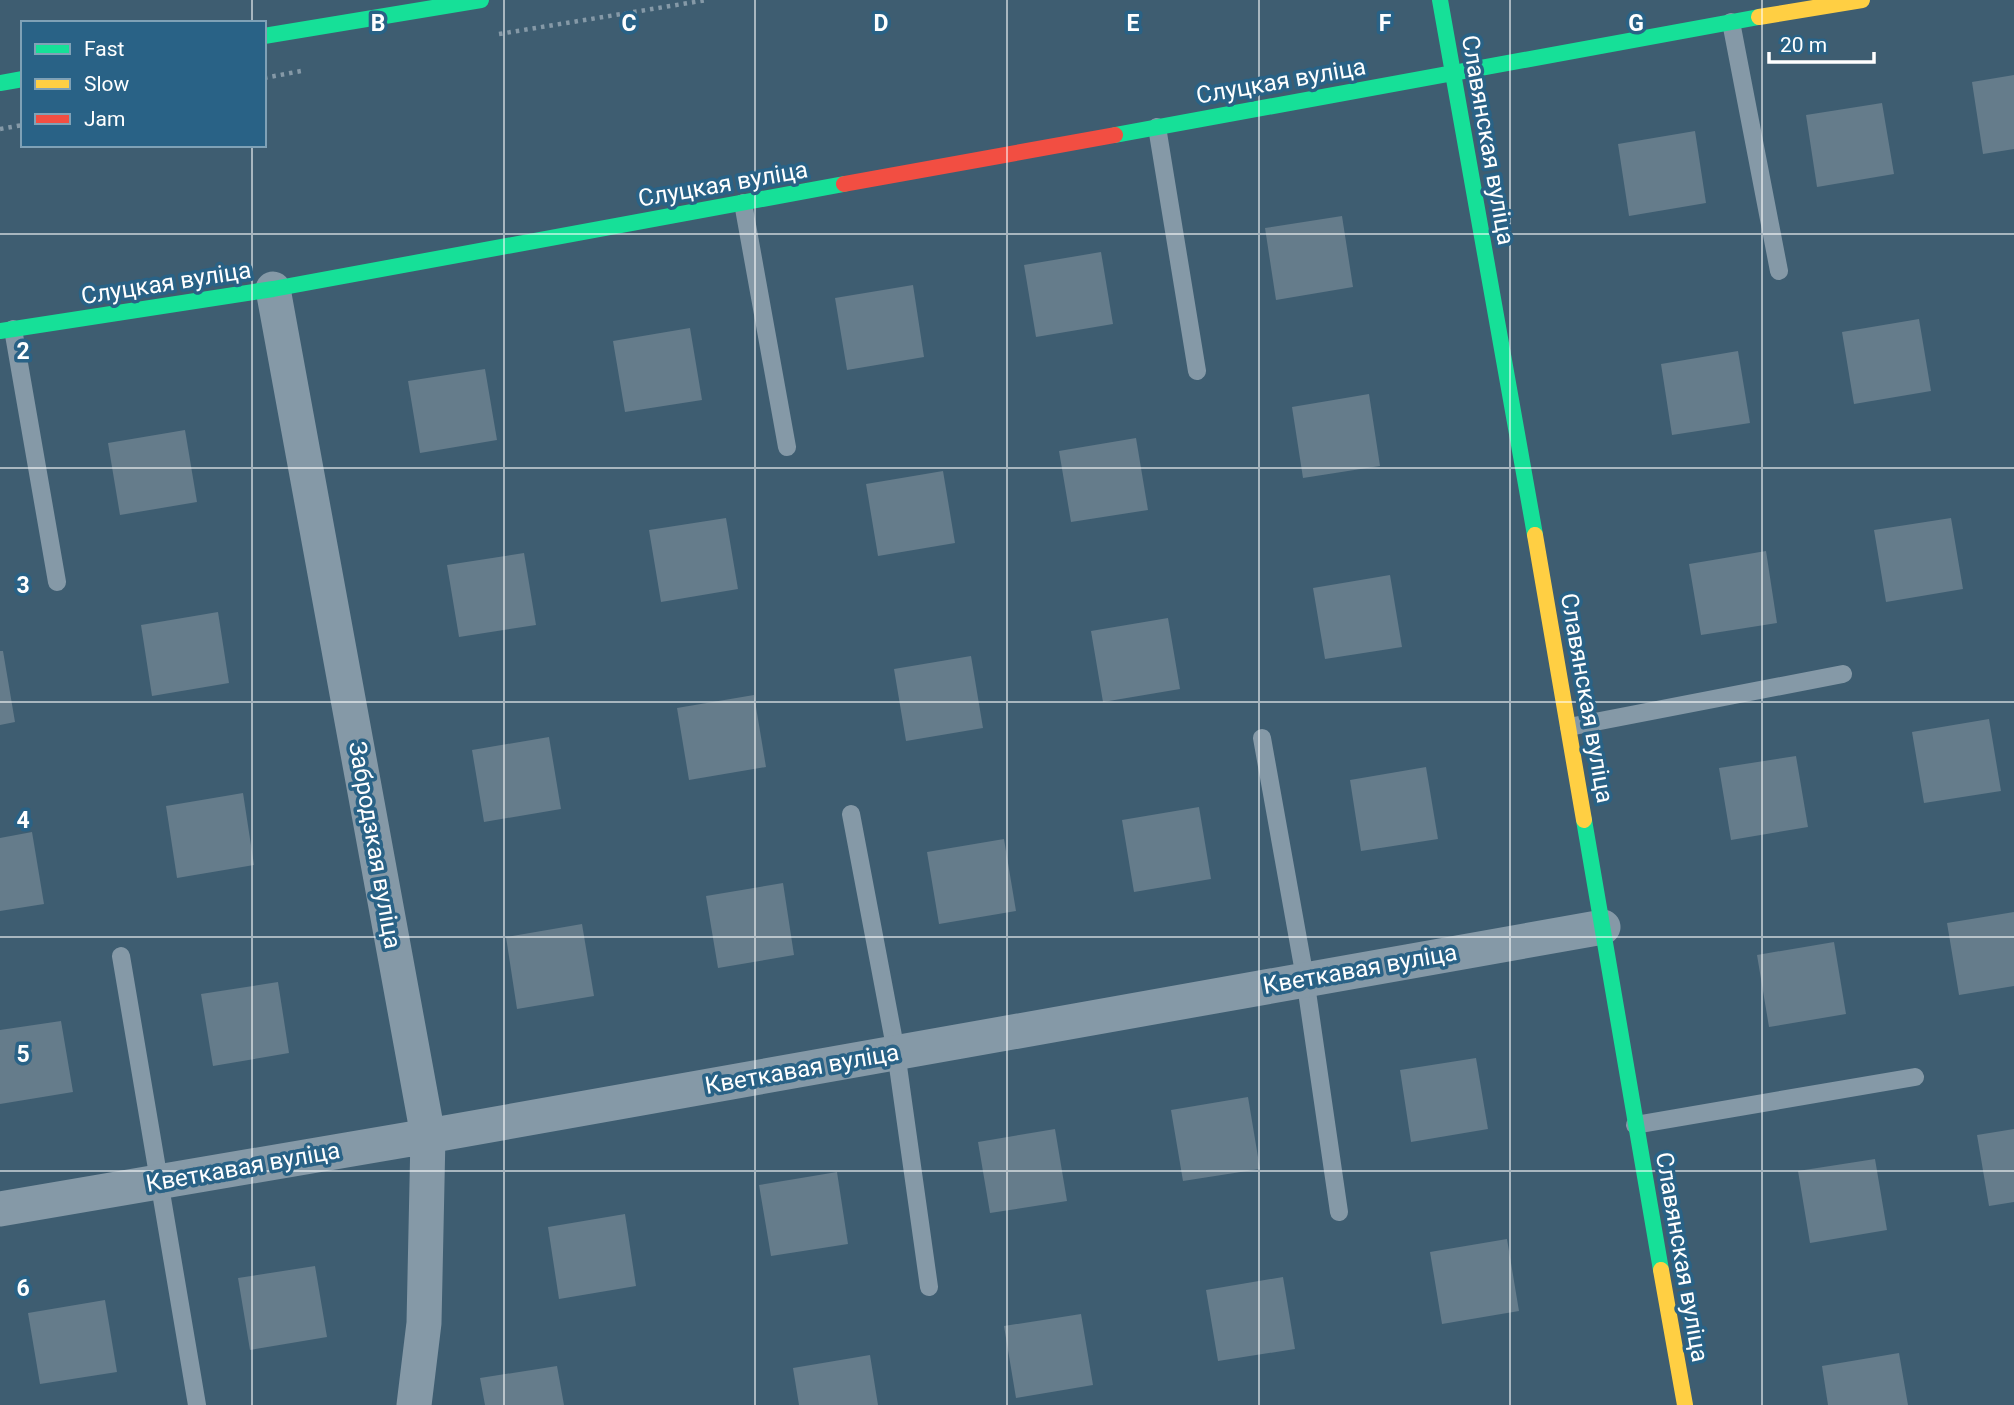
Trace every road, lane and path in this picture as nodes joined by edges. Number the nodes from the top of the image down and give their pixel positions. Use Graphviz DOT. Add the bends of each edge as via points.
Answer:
graph roads {
  1 [pos="356,0"];
  2 [pos="481,0"];
  3 [pos="1440,0"];
  4 [pos="1862,0"];
  5 [pos="431,3"];
  6 [pos="346,21"];
  7 [pos="1731,22"];
  8 [pos="266,36"];
  9 [pos="1453,73"];
  10 [pos="21,79"];
  11 [pos="0,83"];
  12 [pos="21,125"];
  13 [pos="1157,127"];
  14 [pos="0,129"];
  15 [pos="743,203"];
  16 [pos="1779,271"];
  17 [pos="273,289"];
  18 [pos="7,330"];
  19 [pos="1197,371"];
  20 [pos="787,447"];
  21 [pos="57,582"];
  22 [pos="1843,674"];
  23 [pos="1569,727"];
  24 [pos="1262,738"];
  25 [pos="851,814"];
  26 [pos="1603,927"];
  27 [pos="121,956"];
  28 [pos="1305,978"];
  29 [pos="896,1052"];
  30 [pos="1915,1077"];
  31 [pos="1635,1125"];
  32 [pos="428,1136"];
  33 [pos="159,1182"];
  34 [pos="0,1209"];
  35 [pos="1339,1212"];
  36 [pos="929,1287"];
  37 [pos="197,1405"];
  38 [pos="414,1405"];
  39 [pos="1685,1405"];
  1 -- 6 [label="lane"];
  2 -- 5 [label="street"];
  3 -- 9 [label="street, Славянская вуліца"];
  4 -- 7 [label="street, Слуцкая вуліца"];
  5 -- 6 [label="street"];
  6 -- 8 [label="street"];
  7 -- 9 [label="street, Слуцкая вуліца"];
  7 -- 16 [label="lane"];
  9 -- 13 [label="street, Слуцкая вуліца"];
  9 -- 23 [label="street, Славянская вуліца"];
  10 -- 11 [label="street"];
  12 -- 14 [label="path"];
  13 -- 15 [label="street, Слуцкая вуліца"];
  13 -- 19 [label="lane"];
  15 -- 17 [label="street, Слуцкая вуліца"];
  15 -- 20 [label="lane"];
  17 -- 18 [label="street, Слуцкая вуліца"];
  17 -- 32 [label="street, Забродзкая вуліца"];
  18 -- 21 [label="lane"];
  22 -- 23 [label="lane"];
  23 -- 26 [label="street, Славянская вуліца"];
  24 -- 28 [label="lane"];
  25 -- 29 [label="lane"];
  26 -- 28 [label="street, Кветкавая вуліца"];
  26 -- 31 [label="street, Славянская вуліца"];
  27 -- 33 [label="lane"];
  28 -- 29 [label="street, Кветкавая вуліца"];
  28 -- 35 [label="lane"];
  29 -- 32 [label="street, Кветкавая вуліца"];
  29 -- 36 [label="lane"];
  30 -- 31 [label="lane"];
  31 -- 39 [label="street, Славянская вуліца"];
  32 -- 33 [label="street, Кветкавая вуліца"];
  32 -- 38 [label="street, Забродзкая вуліца" via="424,1323"];
  33 -- 34 [label="street, Кветкавая вуліца"];
  33 -- 37 [label="lane"];
}
